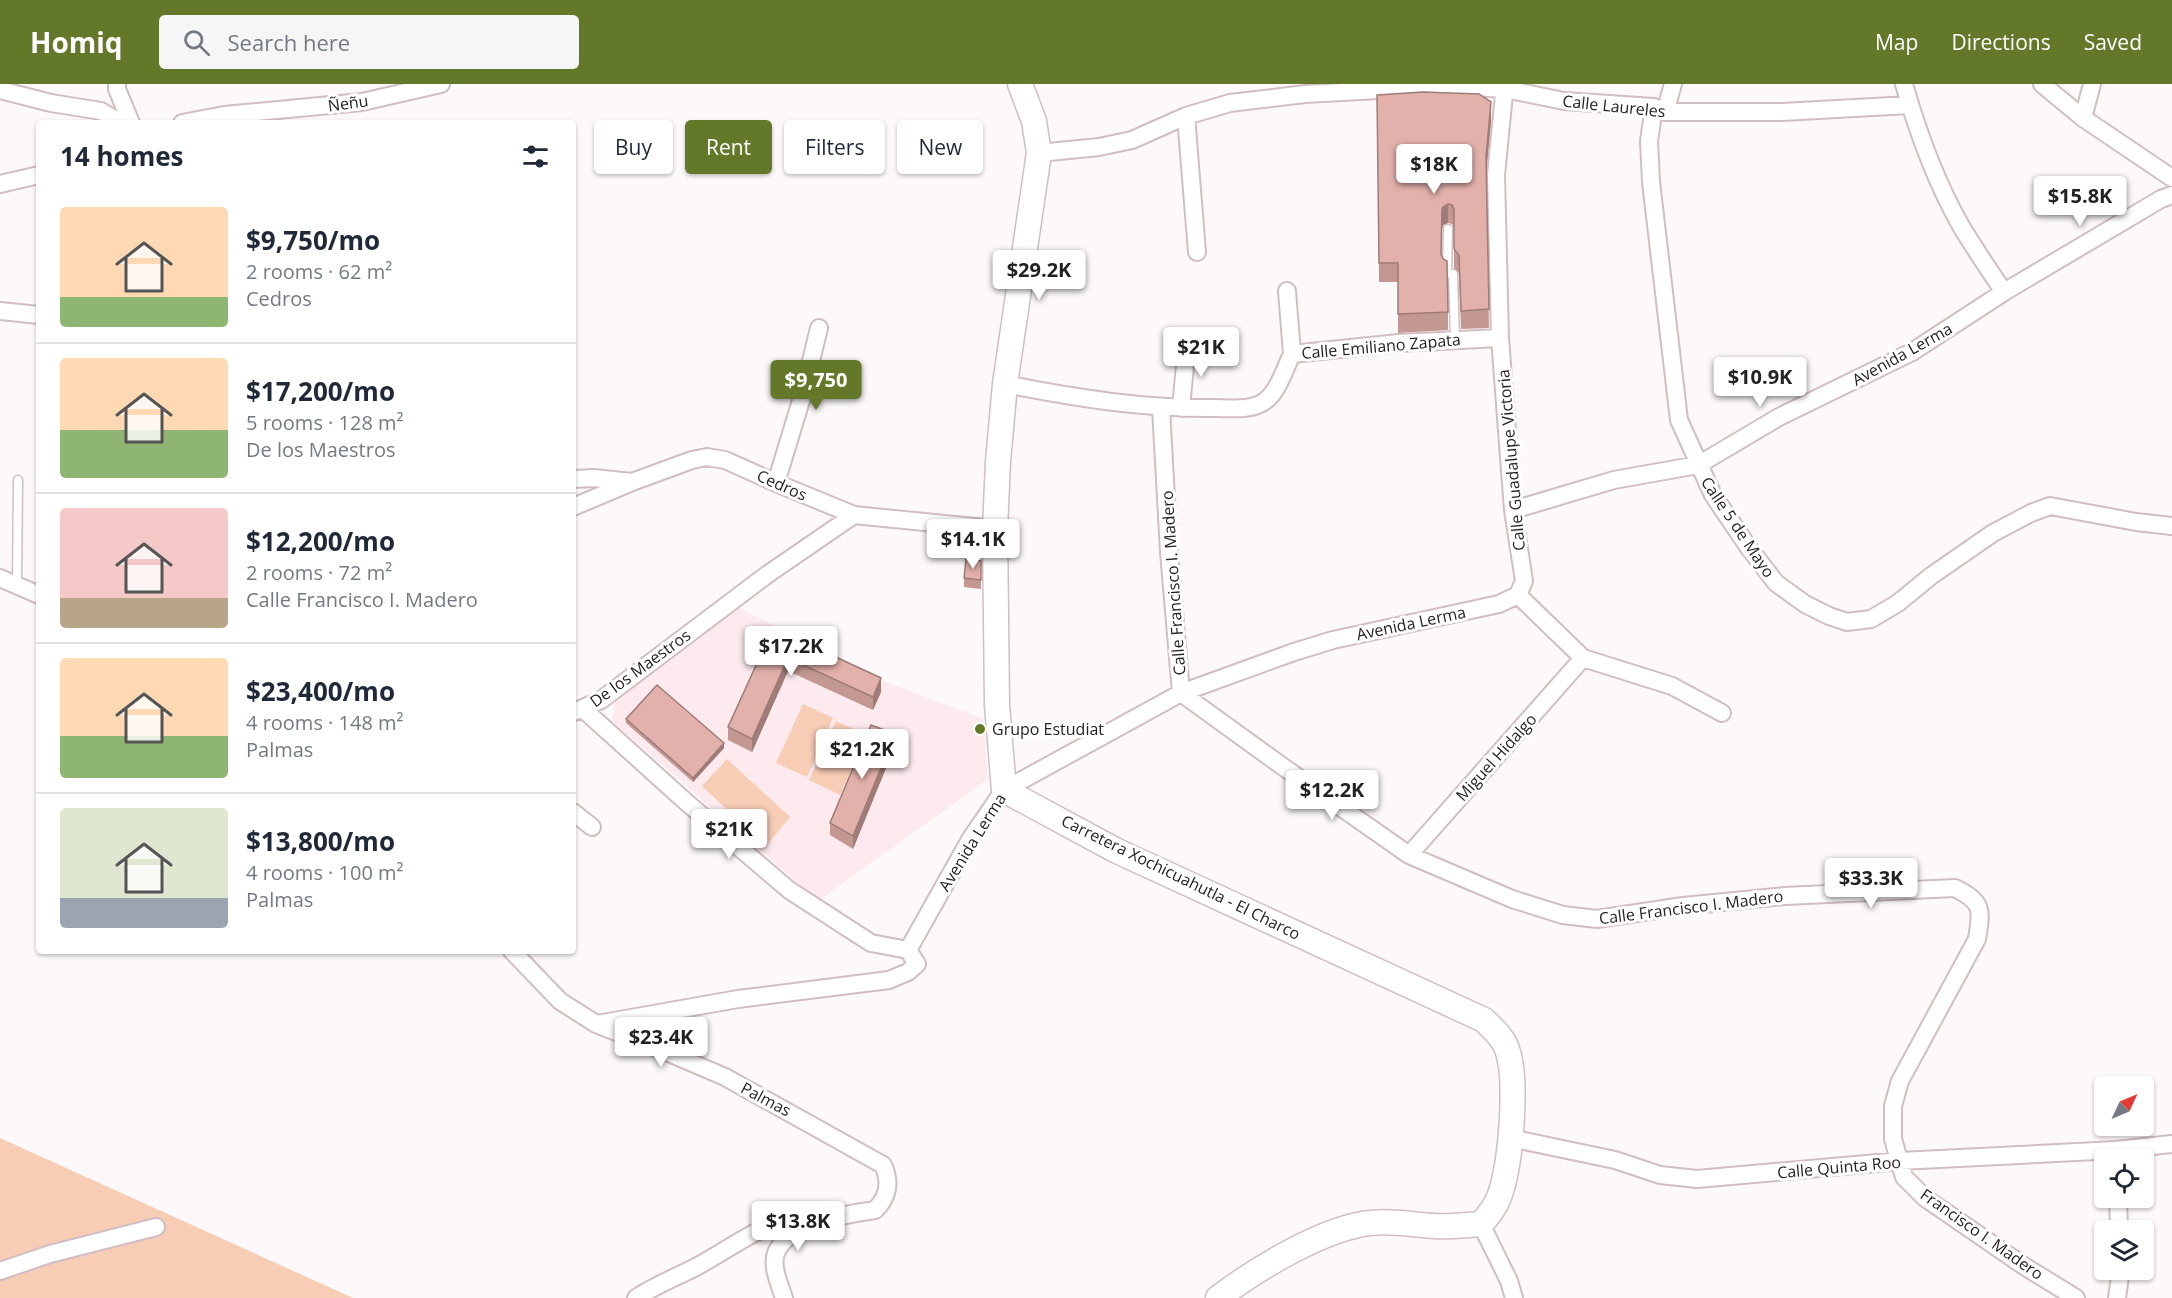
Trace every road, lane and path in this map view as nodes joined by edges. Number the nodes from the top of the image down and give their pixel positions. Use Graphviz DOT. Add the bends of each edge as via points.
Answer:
graph roads {
  1 [pos="117,84"];
  2 [pos="441,84"];
  3 [pos="1020,84"];
  4 [pos="1673,84"];
  5 [pos="1904,84"];
  6 [pos="2042,84"];
  7 [pos="2092,84"];
  8 [pos="1454,85"];
  9 [pos="1505,86"];
  10 [pos="0,90"];
  11 [pos="1910,105"];
  12 [pos="1659,110"];
  13 [pos="1186,116"];
  14 [pos="2083,118"];
  15 [pos="116,120"];
  16 [pos="129,120"];
  17 [pos="200,120"];
  18 [pos="1039,153"];
  19 [pos="36,176"];
  20 [pos="2172,178"];
  21 [pos="0,184"];
  22 [pos="2172,195"];
  23 [pos="1448,229"];
  24 [pos="1197,252"];
  25 [pos="1287,291"];
  26 [pos="2004,292"];
  27 [pos="0,311"];
  28 [pos="36,315"];
  29 [pos="819,328"];
  30 [pos="1500,338"];
  31 [pos="1455,340"];
  32 [pos="1187,344"];
  33 [pos="1292,354"];
  34 [pos="1005,384"];
  35 [pos="1161,408"];
  36 [pos="1181,408"];
  37 [pos="1698,465"];
  38 [pos="576,479"];
  39 [pos="18,480"];
  40 [pos="632,482"];
  41 [pos="776,483"];
  42 [pos="576,506"];
  43 [pos="1513,510"];
  44 [pos="854,515"];
  45 [pos="2172,526"];
  46 [pos="995,529"];
  47 [pos="0,578"];
  48 [pos="17,584"];
  49 [pos="36,594"];
  50 [pos="1518,595"];
  51 [pos="1583,658"];
  52 [pos="1181,693"];
  53 [pos="578,711"];
  54 [pos="1722,712"];
  55 [pos="1004,790"];
  56 [pos="576,814"];
  57 [pos="592,827"];
  58 [pos="1409,855"];
  59 [pos="908,950"];
  60 [pos="515,954"];
  61 [pos="596,1024"];
  62 [pos="1510,1138"];
  63 [pos="2172,1144"];
  64 [pos="2150,1148"];
  65 [pos="2094,1155"];
  66 [pos="1900,1161"];
  67 [pos="833,1217"];
  68 [pos="1481,1224"];
  69 [pos="156,1227"];
  70 [pos="0,1271"];
  71 [pos="2119,1280"];
  72 [pos="636,1298"];
  73 [pos="784,1298"];
  74 [pos="1218,1298"];
  75 [pos="1514,1298"];
  76 [pos="2076,1298"];
  77 [pos="2117,1298"];
  1 -- 16 [label="street"];
  2 -- 17 [label="street, Ñeñu" via="362,102"];
  3 -- 18 [label="main road" via="1034,121"];
  4 -- 12 [label="street, Calle 5 de Mayo"];
  5 -- 11 [label="street"];
  6 -- 14 [label="street"];
  7 -- 14 [label="street"];
  8 -- 9 [label="street, Calle Laureles"];
  8 -- 13 [label="street, Calle Laureles" via="1265,98"];
  9 -- 12 [label="street, Calle Laureles" via="1564,101"];
  9 -- 30 [label="street, Calle Guadalupe Victoria" via="1496,175"];
  10 -- 15 [label="street" via="101,111"];
  11 -- 12 [label="street, Calle Laureles" via="1782,112"];
  11 -- 26 [label="street" via="1942,189"];
  12 -- 37 [label="street, Calle 5 de Mayo" via="1649,141 1651,182 1679,420"];
  13 -- 18 [label="street, Calle Laureles" via="1132,140"];
  13 -- 24 [label="street"];
  14 -- 20 [label="street"];
  18 -- 34 [label="main road"];
  19 -- 21 [label="street"];
  22 -- 26 [label="street, Avenida Lerma"];
  23 -- 31 [label="lane" via="1447,273 1453,274"];
  25 -- 33 [label="street"];
  26 -- 37 [label="street, Avenida Lerma" via="1912,352 1779,417"];
  27 -- 28 [label="street"];
  29 -- 41 [label="street"];
  30 -- 31 [label="street, Calle Emiliano Zapata"];
  30 -- 43 [label="street, Calle Guadalupe Victoria"];
  31 -- 33 [label="street, Calle Emiliano Zapata"];
  32 -- 36 [label="street"];
  33 -- 36 [label="street, Calle Emiliano Zapata" via="1266,401 1257,406"];
  34 -- 35 [label="street, Calle Emiliano Zapata" via="1069,397"];
  34 -- 46 [label="main road"];
  35 -- 36 [label="street, Calle Emiliano Zapata"];
  35 -- 52 [label="street, Calle Francisco I. Madero"];
  37 -- 43 [label="street, Avenida Lerma" via="1614,480"];
  37 -- 45 [label="street, Calle 5 de Mayo" via="1713,495 1776,583 1805,604 1847,622 1871,620 1993,532 2050,506"];
  38 -- 40 [label="street, Cedros"];
  39 -- 48 [label="lane"];
  40 -- 41 [label="street, Cedros" via="707,457 724,460"];
  40 -- 42 [label="street"];
  41 -- 44 [label="street, Cedros"];
  43 -- 50 [label="street, Calle Guadalupe Victoria" via="1524,580"];
  44 -- 46 [label="street, Cedros"];
  44 -- 53 [label="street, De los Maestros" via="750,587 601,700"];
  46 -- 55 [label="main road" via="997,705"];
  47 -- 48 [label="street"];
  48 -- 49 [label="street"];
  50 -- 51 [label="street"];
  50 -- 52 [label="street, Avenida Lerma" via="1499,604 1333,640"];
  51 -- 54 [label="street" via="1672,686"];
  51 -- 58 [label="street, Miguel Hidalgo"];
  52 -- 55 [label="street, Avenida Lerma"];
  52 -- 58 [label="street, Calle Francisco I. Madero"];
  53 -- 59 [label="street, De los Maestros" via="789,890 871,943"];
  55 -- 59 [label="street, Avenida Lerma" via="971,838"];
  55 -- 62 [label="main road, Carretera Xochicuahutla - El Charco" via="1115,850 1484,1020 1497,1033 1508,1054 1512,1089"];
  56 -- 57 [label="street"];
  58 -- 66 [label="street, Calle Francisco I. Madero" via="1512,898 1581,918 1785,896 1955,888 1972,896 1979,906 1977,939 1911,1059 1893,1106 1893,1139"];
  59 -- 61 [label="street, Avenida Lerma" via="917,964 889,980 738,999"];
  60 -- 61 [label="street, Palmas" via="560,1001"];
  61 -- 67 [label="street, Palmas" via="725,1077 883,1166 887,1182 881,1204 875,1210"];
  62 -- 66 [label="street, Calle Quinta Roo" via="1615,1160 1677,1178"];
  62 -- 68 [label="main road, Carretera Xochicuahutla - El Charco" via="1500,1197"];
  63 -- 64 [label="street, Calle Quinta Roo"];
  65 -- 66 [label="street, Calle Quinta Roo"];
  66 -- 76 [label="street, Francisco I. Madero" via="1904,1177 1925,1198"];
  67 -- 72 [label="street, Palmas" via="789,1219 761,1228"];
  67 -- 73 [label="street, Palmas" via="791,1235 778,1249 775,1269"];
  68 -- 74 [label="main road" via="1370,1222 1351,1227 1296,1250"];
  68 -- 75 [label="street"];
  69 -- 70 [label="street"];
  71 -- 77 [label="street"];
}
